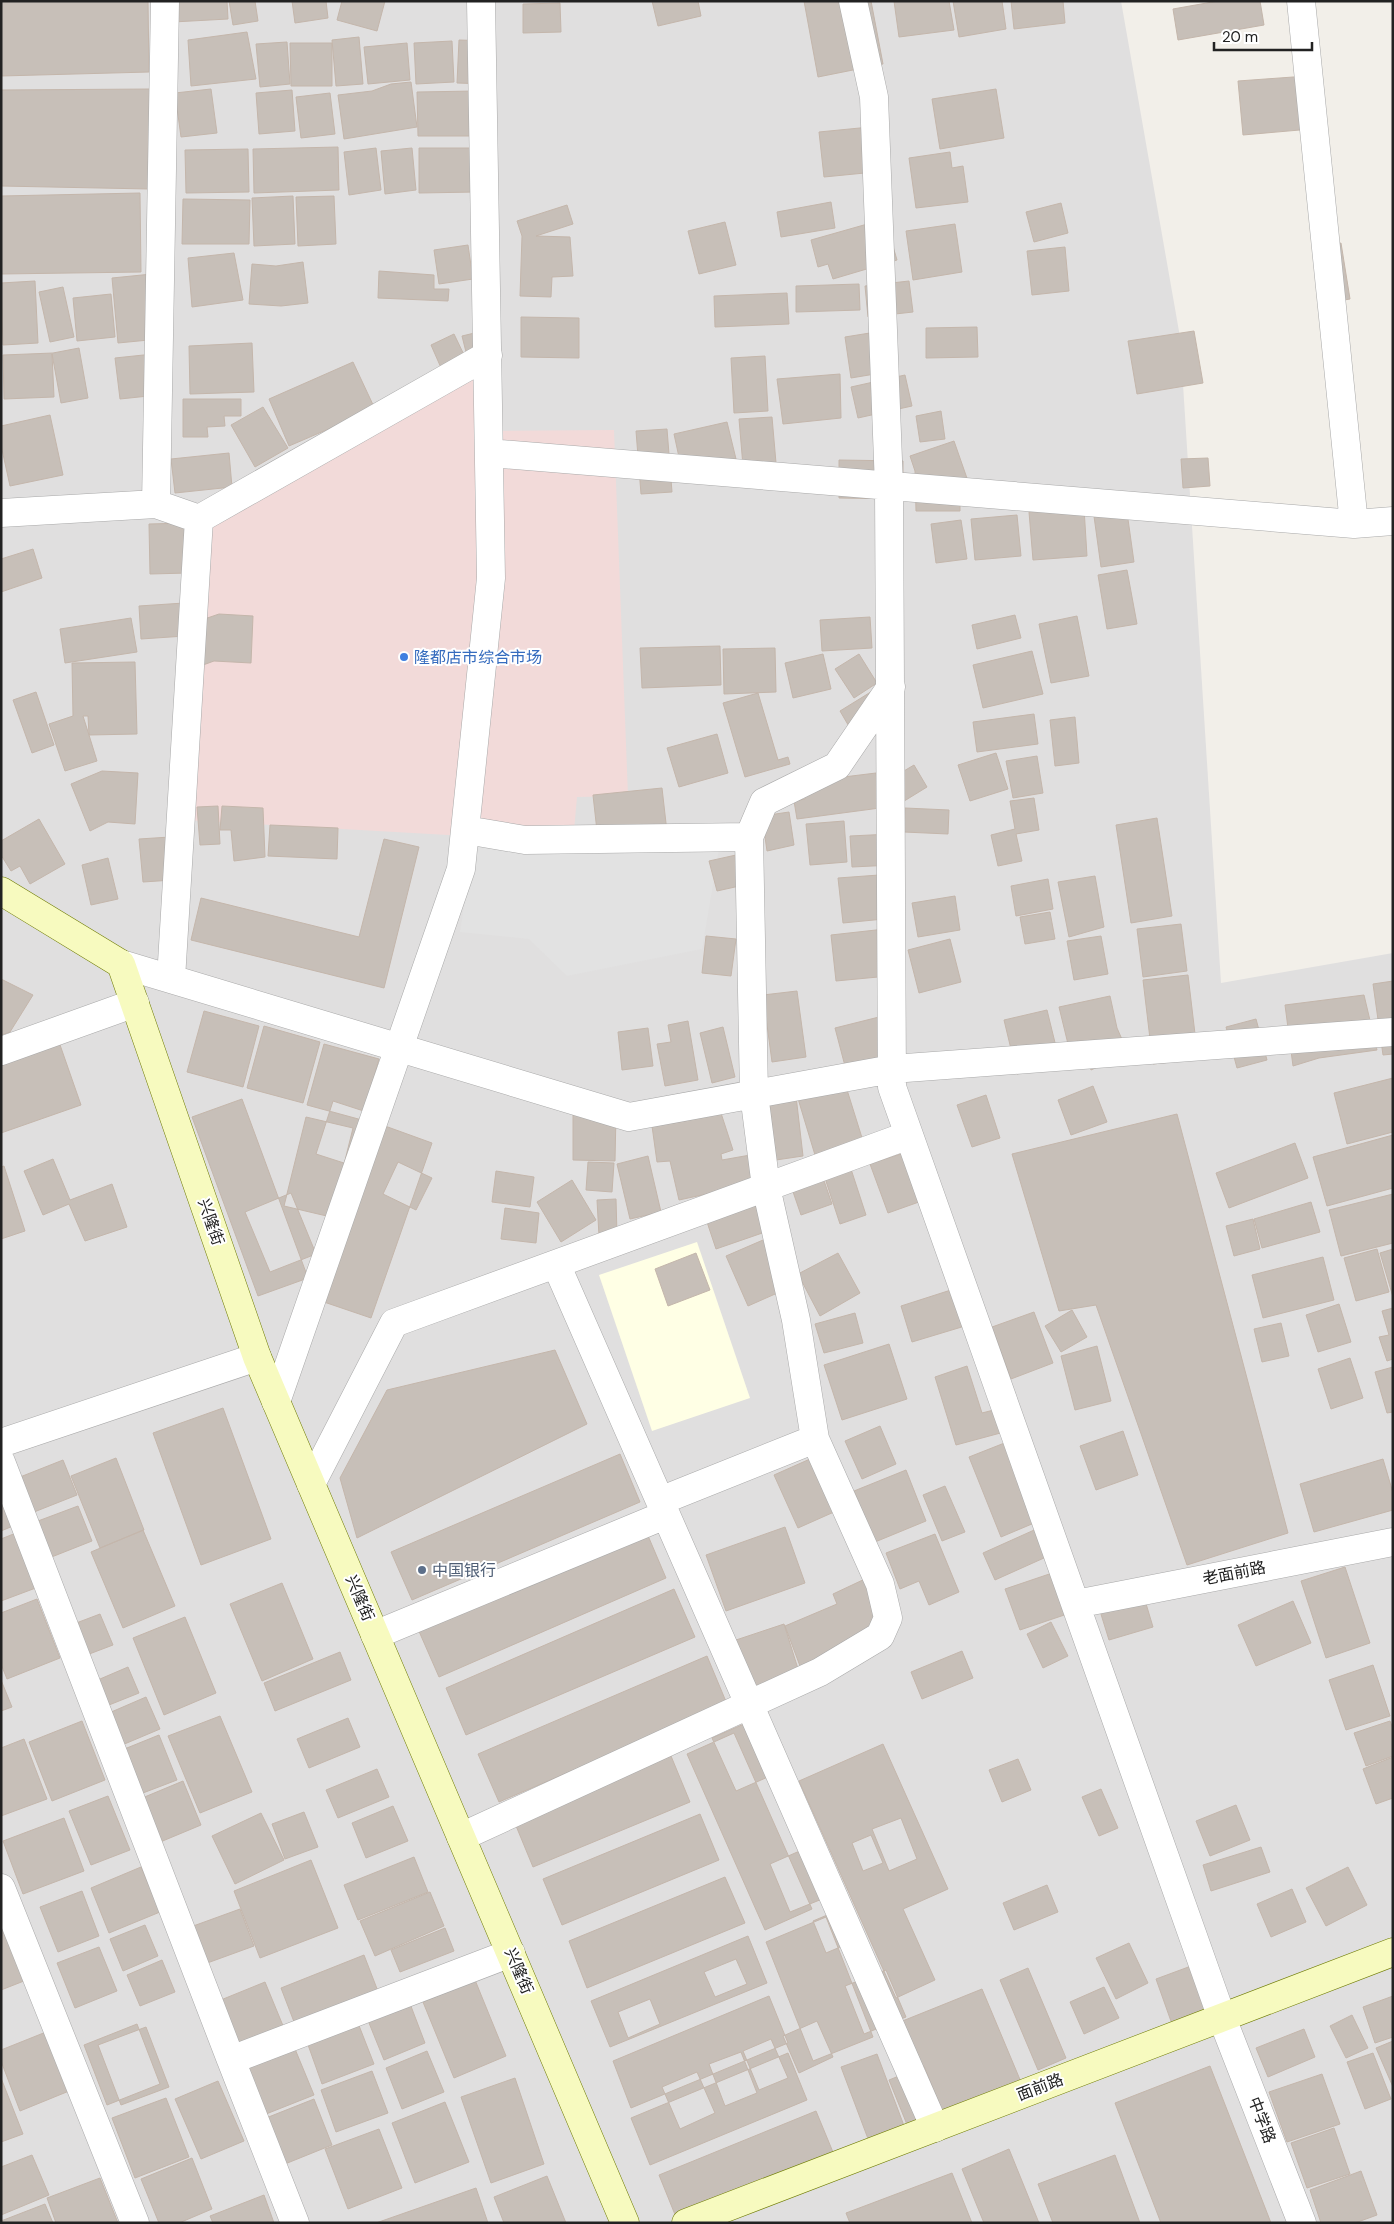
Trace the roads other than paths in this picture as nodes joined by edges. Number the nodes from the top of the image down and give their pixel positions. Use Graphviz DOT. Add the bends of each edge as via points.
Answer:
graph roads {
  1 [pos="165,1"];
  2 [pos="481,1"];
  3 [pos="853,1"];
  4 [pos="1301,1"];
  5 [pos="488,355"];
  6 [pos="489,453"];
  7 [pos="889,486"];
  8 [pos="156,504"];
  9 [pos="1,513"];
  10 [pos="199,518"];
  11 [pos="1393,521"];
  12 [pos="1354,524"];
  13 [pos="891,687"];
  14 [pos="466,830"];
  15 [pos="749,837"];
  16 [pos="1,891"];
  17 [pos="121,964"];
  18 [pos="171,979"];
  19 [pos="134,1003"];
  20 [pos="1393,1032"];
  21 [pos="400,1048"];
  22 [pos="1,1051"];
  23 [pos="892,1069"];
  24 [pos="754,1094"];
  25 [pos="909,1135"];
  26 [pos="766,1187"];
  27 [pos="556,1264"];
  28 [pos="257,1357"];
  29 [pos="276,1402"];
  30 [pos="815,1439"];
  31 [pos="1,1443"];
  32 [pos="1,1462"];
  33 [pos="311,1484"];
  34 [pos="662,1508"];
  35 [pos="1393,1542"];
  36 [pos="1076,1604"];
  37 [pos="375,1635"];
  38 [pos="748,1704"];
  39 [pos="461,1837"];
  40 [pos="1,1888"];
  41 [pos="1393,1952"];
  42 [pos="511,1953"];
  43 [pos="1222,2018"];
  44 [pos="231,2060"];
  45 [pos="935,2128"];
  46 [pos="135,2223"];
  47 [pos="295,2223"];
  48 [pos="626,2223"];
  49 [pos="686,2223"];
  50 [pos="1302,2223"];
  1 -- 8 [label="street"];
  2 -- 5 [label="street"];
  3 -- 7 [label="street, 中学路" via="874,97"];
  4 -- 12 [label="street"];
  5 -- 6 [label="street"];
  5 -- 10 [label="street"];
  6 -- 7 [label="street"];
  6 -- 14 [label="street" via="491,578"];
  7 -- 12 [label="street"];
  7 -- 13 [label="street, 中学路"];
  8 -- 9 [label="street"];
  8 -- 10 [label="street"];
  10 -- 18 [label="street"];
  11 -- 12 [label="street"];
  13 -- 15 [label="street" via="837,766 764,802"];
  13 -- 23 [label="street, 中学路"];
  14 -- 15 [label="street" via="524,840"];
  14 -- 21 [label="street" via="461,870"];
  15 -- 24 [label="street"];
  16 -- 17 [label="street"];
  17 -- 18 [label="street"];
  17 -- 19 [label="street, 兴隆街"];
  18 -- 21 [label="street"];
  19 -- 22 [label="street"];
  19 -- 28 [label="street, 兴隆街"];
  20 -- 23 [label="street"];
  21 -- 24 [label="street" via="629,1117"];
  21 -- 29 [label="street"];
  23 -- 24 [label="street"];
  23 -- 25 [label="street, 中学路" via="892,1087"];
  24 -- 26 [label="street"];
  25 -- 26 [label="street"];
  25 -- 36 [label="street, 中学路"];
  26 -- 27 [label="street"];
  26 -- 30 [label="street" via="796,1320"];
  27 -- 33 [label="street" via="394,1323"];
  27 -- 34 [label="street"];
  28 -- 29 [label="street, 兴隆街"];
  28 -- 31 [label="street"];
  29 -- 33 [label="street, 兴隆街"];
  30 -- 34 [label="street"];
  30 -- 38 [label="street" via="880,1584 888,1618 880,1636 820,1672"];
  32 -- 44 [label="street"];
  33 -- 37 [label="street, 兴隆街"];
  34 -- 37 [label="street"];
  34 -- 38 [label="street"];
  35 -- 36 [label="street, 老面前路"];
  36 -- 43 [label="street, 中学路"];
  37 -- 39 [label="street, 兴隆街"];
  38 -- 39 [label="street"];
  38 -- 45 [label="street"];
  39 -- 42 [label="street, 兴隆街"];
  40 -- 46 [label="street"];
  41 -- 43 [label="street, 面前路"];
  42 -- 44 [label="street"];
  42 -- 48 [label="street, 兴隆街"];
  43 -- 45 [label="street, 面前路"];
  43 -- 50 [label="street, 中学路"];
  44 -- 47 [label="street"];
  45 -- 49 [label="street, 面前路"];
}
